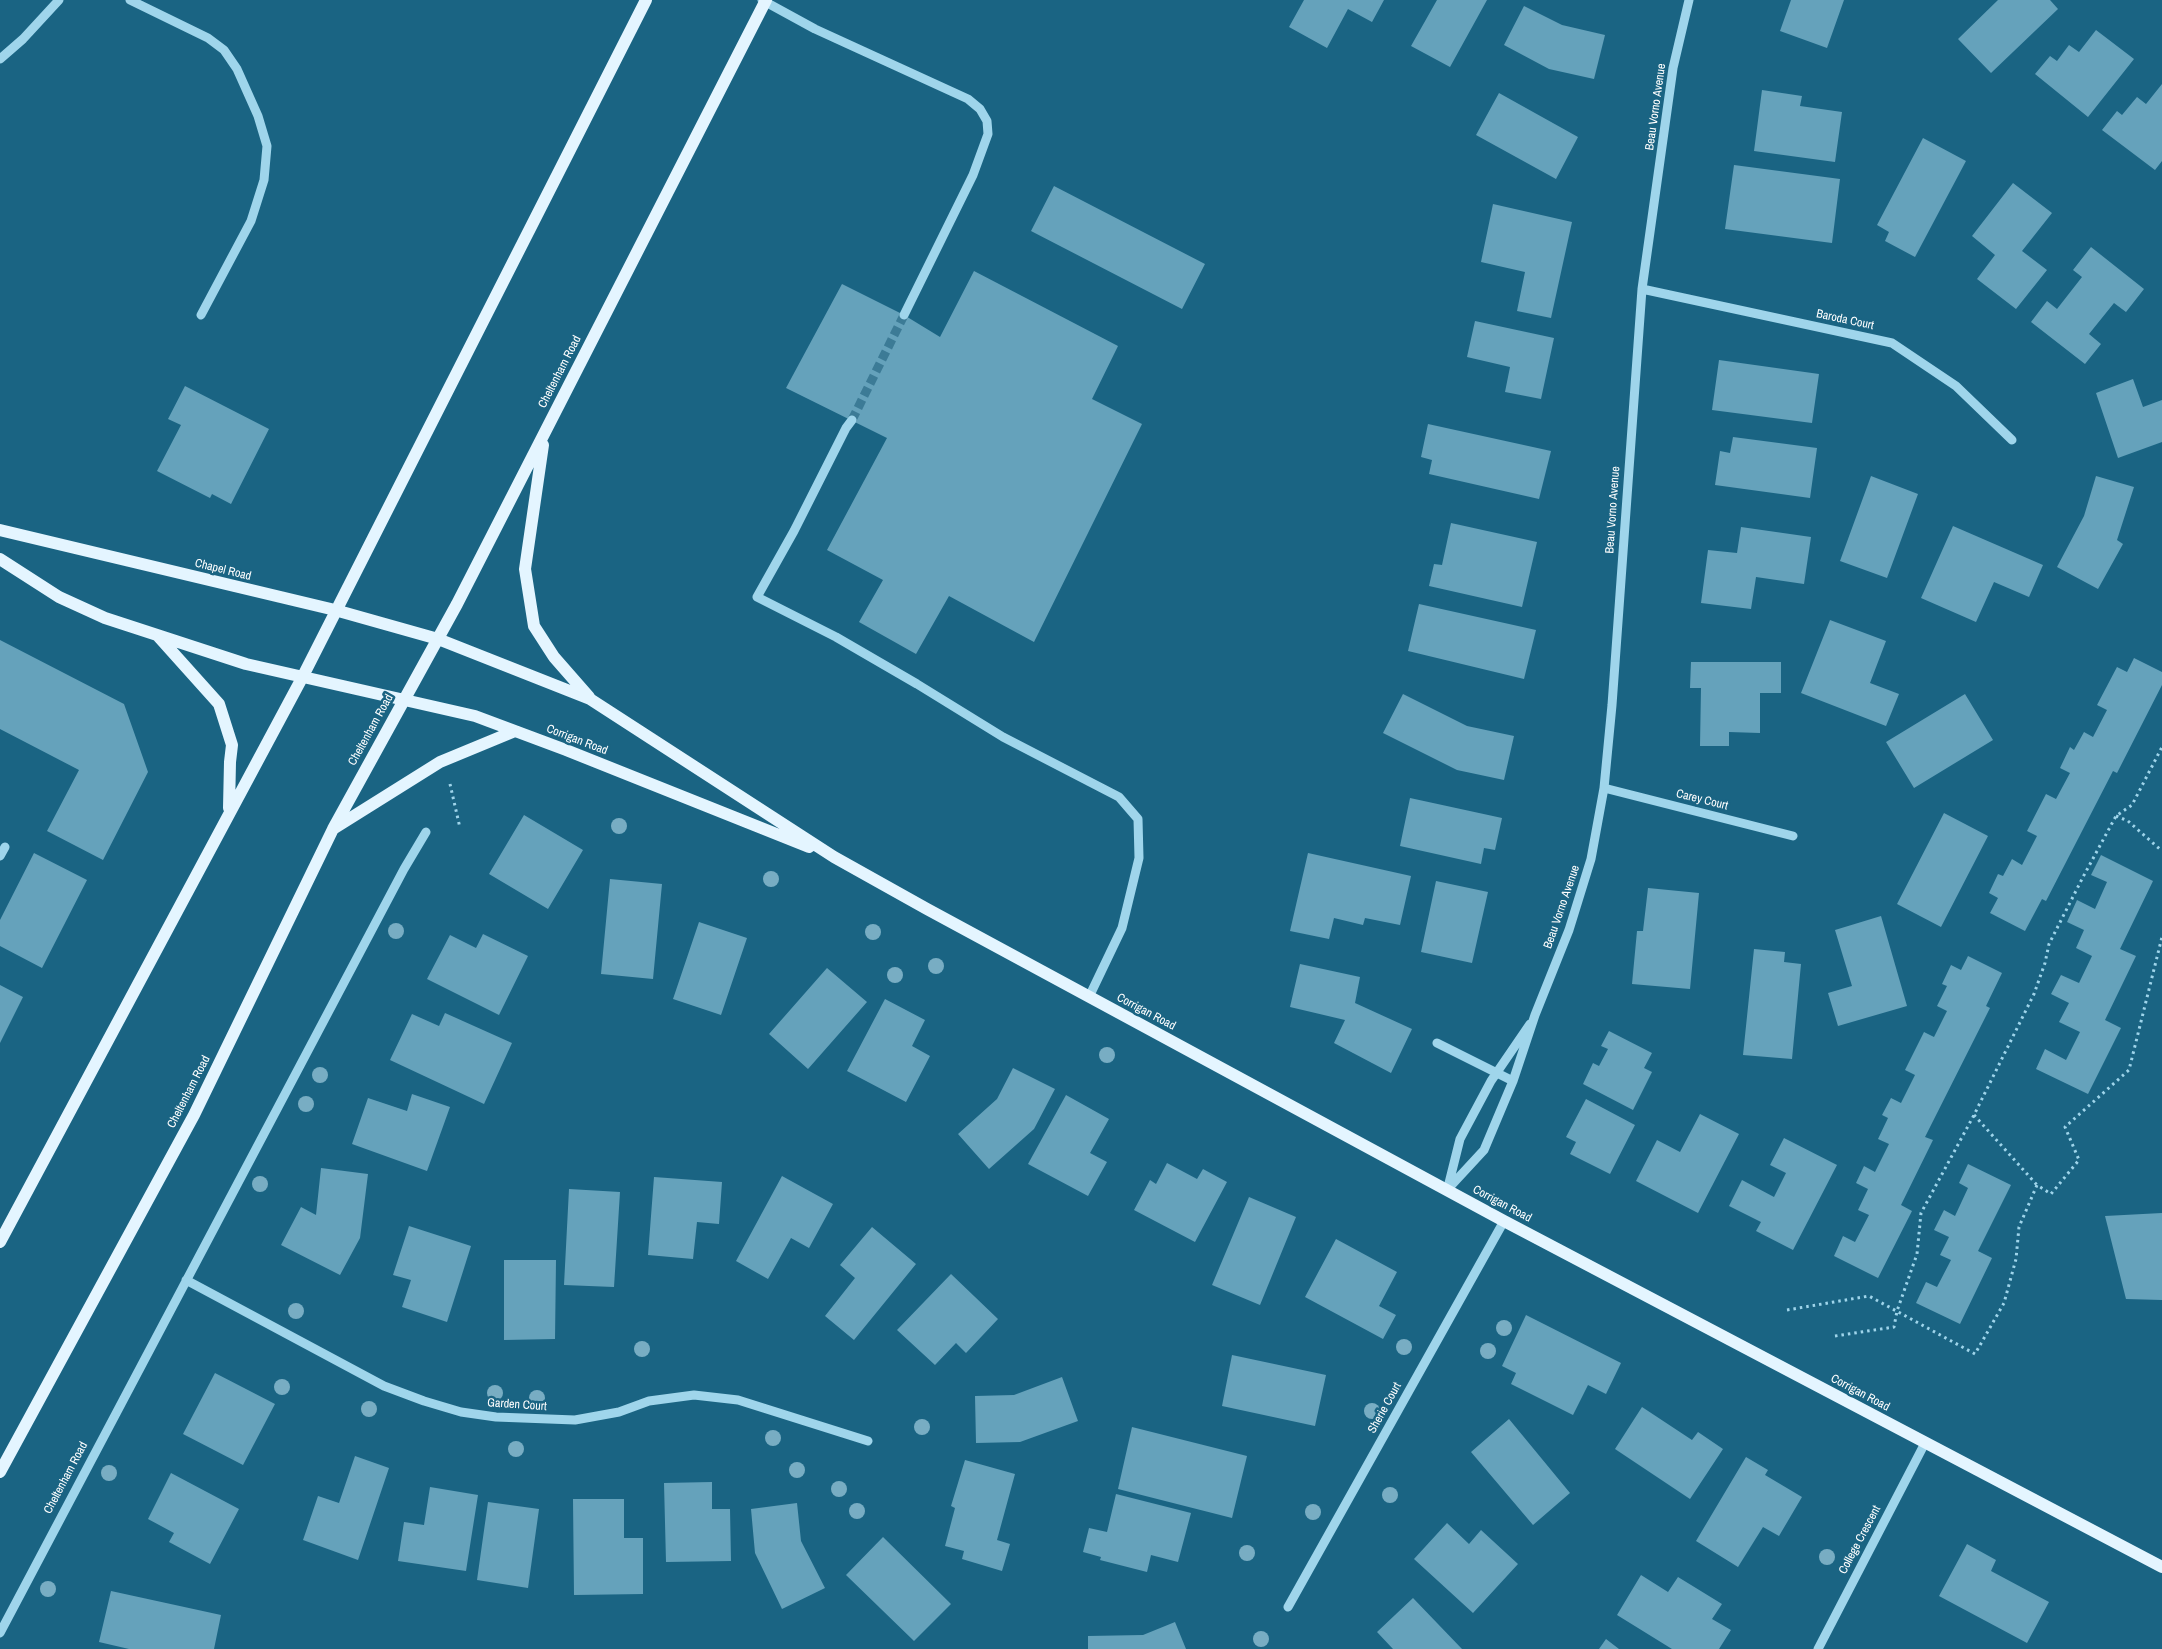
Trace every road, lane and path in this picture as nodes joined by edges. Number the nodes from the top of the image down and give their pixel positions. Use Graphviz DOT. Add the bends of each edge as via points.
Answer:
graph roads {
  1 [pos="59,0"];
  2 [pos="130,0"];
  3 [pos="646,0"];
  4 [pos="1689,0"];
  5 [pos="764,1"];
  6 [pos="0,59"];
  7 [pos="1642,289"];
  8 [pos="201,315"];
  9 [pos="904,315"];
  10 [pos="852,420"];
  11 [pos="544,434"];
  12 [pos="2012,440"];
  13 [pos="0,530"];
  14 [pos="0,559"];
  15 [pos="335,610"];
  16 [pos="158,636"];
  17 [pos="438,639"];
  18 [pos="302,678"];
  19 [pos="590,699"];
  20 [pos="403,701"];
  21 [pos="515,731"];
  22 [pos="2162,746"];
  23 [pos="448,776"];
  24 [pos="1604,788"];
  25 [pos="229,811"];
  26 [pos="2116,816"];
  27 [pos="460,828"];
  28 [pos="333,829"];
  29 [pos="426,832"];
  30 [pos="1793,836"];
  31 [pos="5,847"];
  32 [pos="2162,851"];
  33 [pos="0,856"];
  34 [pos="834,857"];
  35 [pos="2162,937"];
  36 [pos="1089,997"];
  37 [pos="1535,1015"];
  38 [pos="1436,1043"];
  39 [pos="1496,1072"];
  40 [pos="1513,1081"];
  41 [pos="1974,1115"];
  42 [pos="2037,1185"];
  43 [pos="1447,1190"];
  44 [pos="1504,1221"];
  45 [pos="0,1242"];
  46 [pos="186,1280"];
  47 [pos="1788,1310"];
  48 [pos="1897,1310"];
  49 [pos="1835,1336"];
  50 [pos="868,1441"];
  51 [pos="1925,1443"];
  52 [pos="0,1472"];
  53 [pos="2162,1567"];
  54 [pos="1288,1607"];
  55 [pos="0,1633"];
  56 [pos="1818,1649"];
  1 -- 6 [label="street"];
  2 -- 8 [label="street" via="208,38 224,50 237,69 266,146 264,180 250,221"];
  3 -- 15 [label="main road"];
  4 -- 7 [label="street, Beau Vorno Avenue" via="1673,68"];
  5 -- 9 [label="street" via="815,29 968,99 980,108 987,121 988,134 973,175"];
  5 -- 11 [label="main road, Cheltenham Road"];
  7 -- 12 [label="street, Baroda Court" via="1892,343 1956,386"];
  7 -- 24 [label="street, Beau Vorno Avenue"];
  10 -- 36 [label="street" via="757,597 844,642 1002,737 1119,797 1138,819 1139,858 1122,928"];
  11 -- 17 [label="main road, Cheltenham Road"];
  11 -- 19 [label="main road" via="525,569 534,626 554,657"];
  13 -- 15 [label="main road, Chapel Road"];
  14 -- 16 [label="main road" via="59,597 105,618"];
  15 -- 17 [label="main road, Chapel Road"];
  15 -- 18 [label="main road"];
  16 -- 18 [label="main road"];
  16 -- 25 [label="main road" via="219,704 232,745"];
  17 -- 19 [label="main road, Corrigan Road"];
  17 -- 20 [label="main road, Cheltenham Road"];
  18 -- 20 [label="main road, Corrigan Road"];
  18 -- 25 [label="main road"];
  19 -- 34 [label="main road, Corrigan Road"];
  20 -- 21 [label="main road, Corrigan Road" via="476,716"];
  20 -- 28 [label="main road, Cheltenham Road"];
  21 -- 28 [label="main road" via="440,762"];
  21 -- 34 [label="main road, Corrigan Road"];
  22 -- 26 [label="path" via="2132,805"];
  23 -- 27 [label="path"];
  24 -- 30 [label="street, Carey Court"];
  24 -- 37 [label="street, Beau Vorno Avenue" via="1591,859"];
  25 -- 45 [label="main road"];
  26 -- 32 [label="path" via="2128,821"];
  26 -- 41 [label="path" via="2049,944 2034,994"];
  28 -- 52 [label="main road, Cheltenham Road" via="194,1115"];
  29 -- 46 [label="street, Cheltenham Road"];
  31 -- 33 [label="street"];
  34 -- 36 [label="main road, Corrigan Road"];
  35 -- 42 [label="path" via="2129,1070 2065,1127 2079,1160 2051,1194"];
  36 -- 43 [label="main road, Corrigan Road"];
  37 -- 39 [label="street, Beau Vorno Avenue"];
  37 -- 40 [label="street, Beau Vorno Avenue"];
  38 -- 39 [label="street"];
  39 -- 40 [label="street"];
  39 -- 43 [label="street, Beau Vorno Avenue" via="1460,1138"];
  40 -- 43 [label="street, Beau Vorno Avenue" via="1484,1150"];
  41 -- 42 [label="path"];
  41 -- 48 [label="path" via="1920,1214 1917,1254"];
  42 -- 48 [label="path" via="2019,1227 2016,1259 2004,1303 1974,1354"];
  43 -- 44 [label="main road, Corrigan Road"];
  44 -- 51 [label="main road, Corrigan Road"];
  44 -- 54 [label="street, Sherie Court"];
  46 -- 50 [label="street, Garden Court" via="384,1386 462,1412 496,1417 575,1420 619,1412 649,1401 694,1395 738,1400"];
  46 -- 55 [label="street, Cheltenham Road"];
  47 -- 48 [label="path" via="1869,1296"];
  48 -- 49 [label="path" via="1894,1328"];
  51 -- 53 [label="main road, Corrigan Road"];
  51 -- 56 [label="street, College Crescent"];
}
